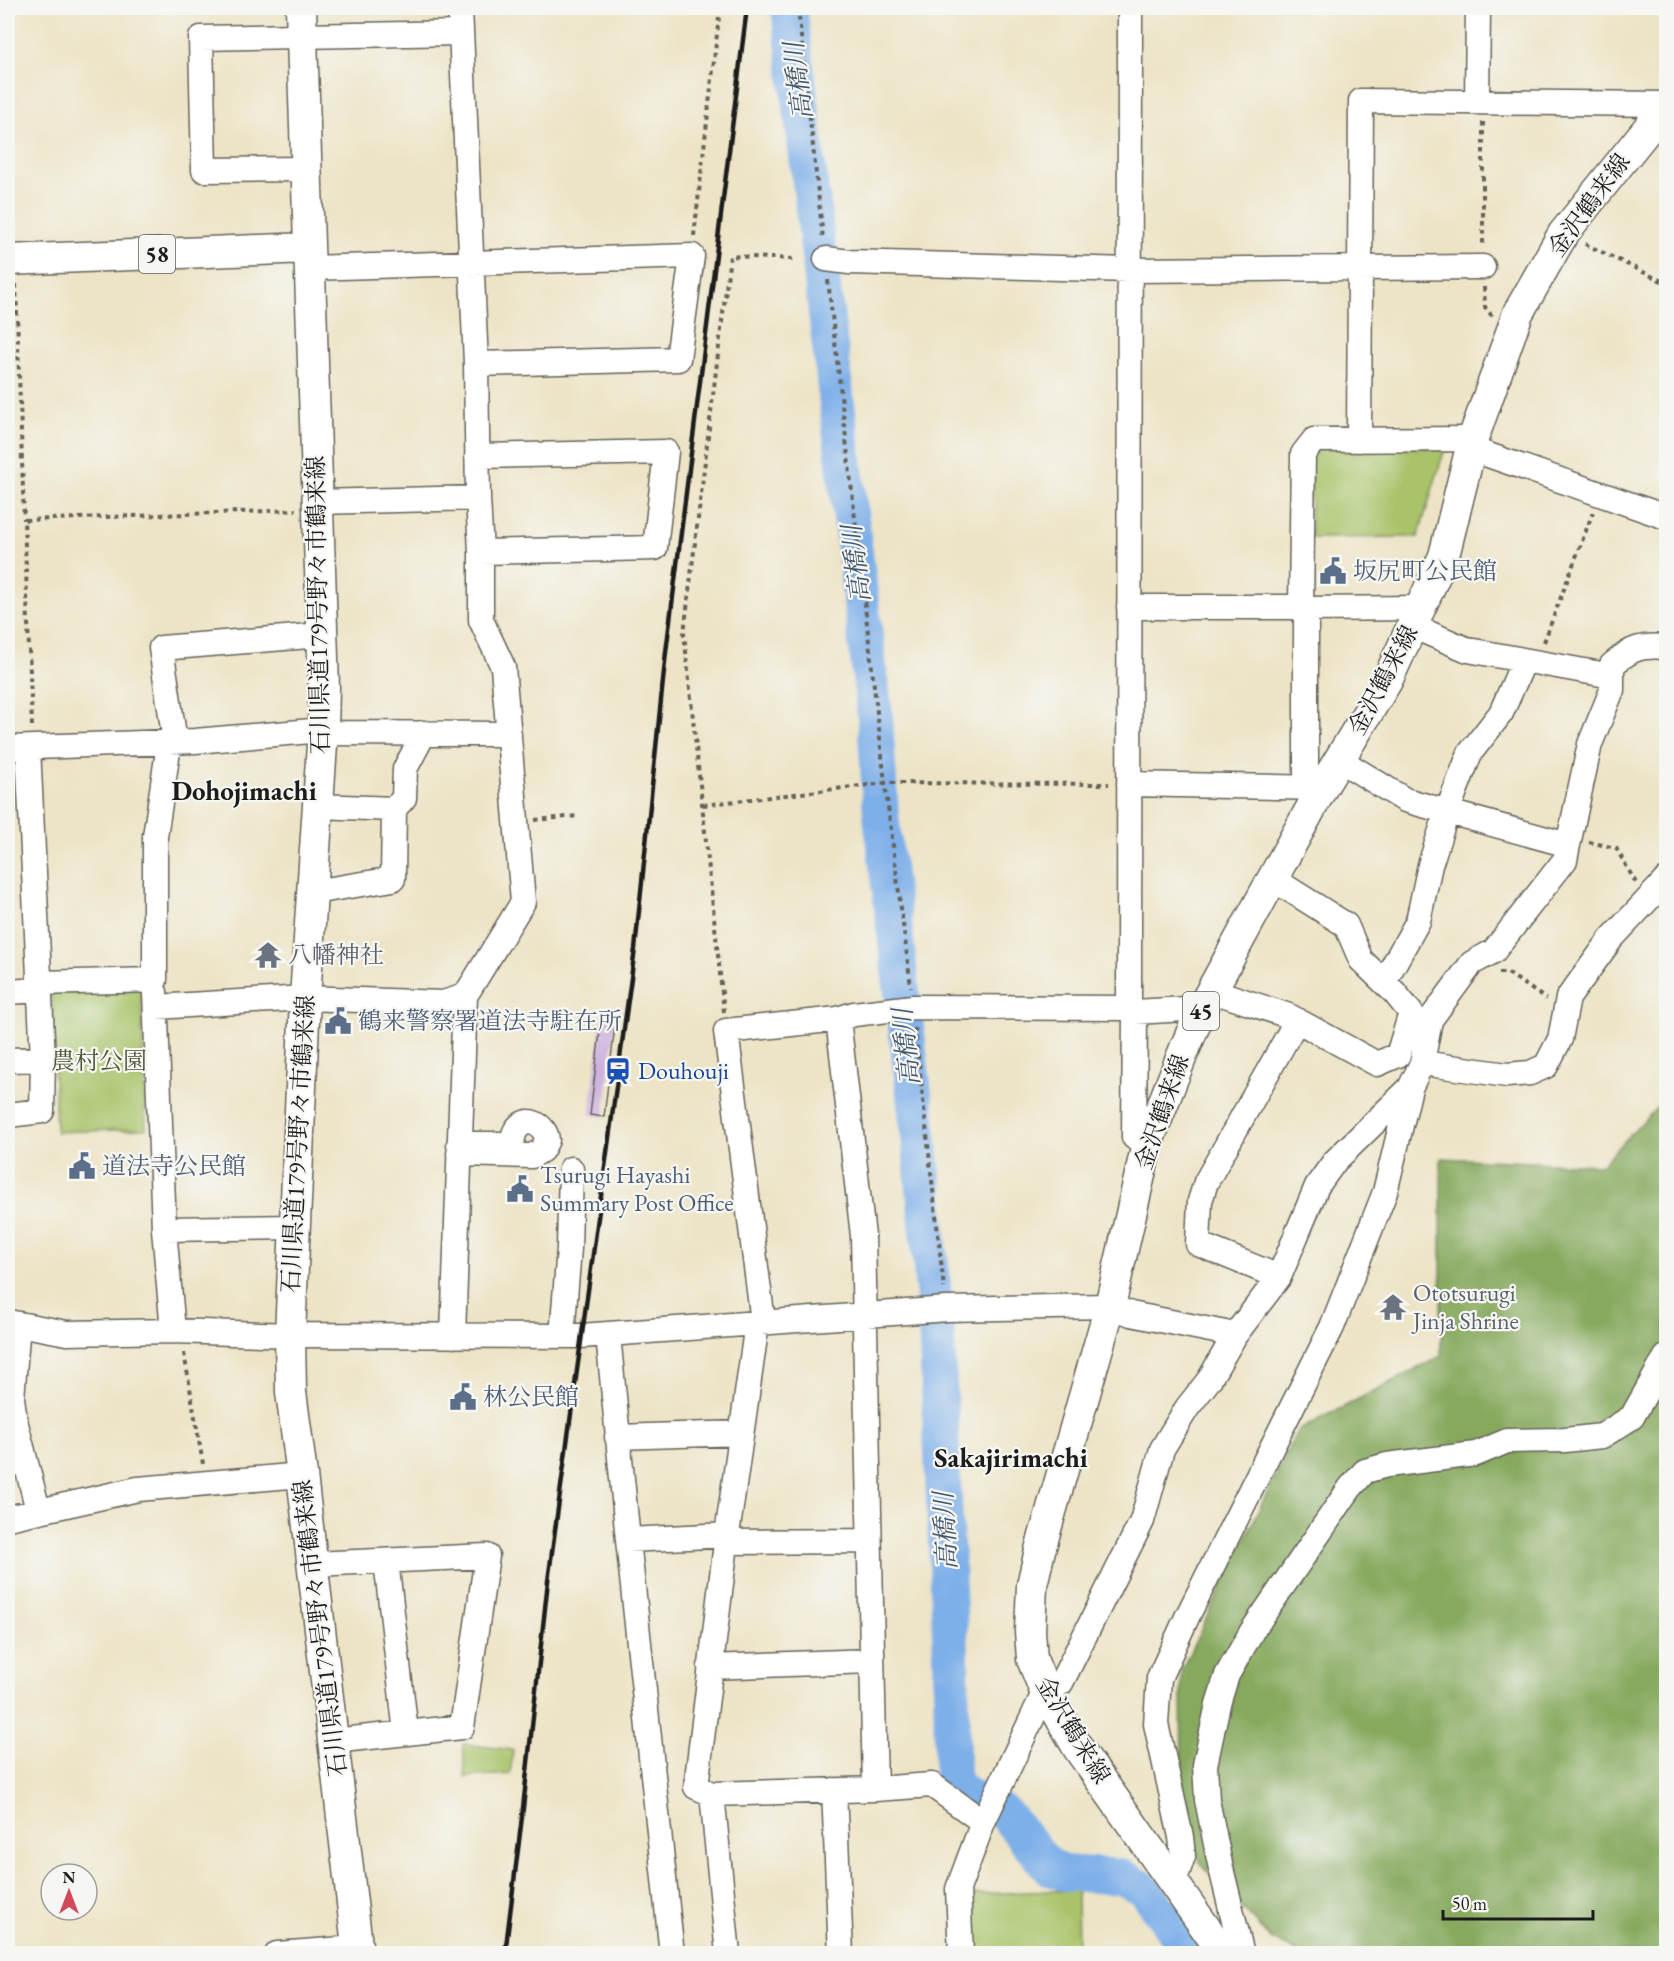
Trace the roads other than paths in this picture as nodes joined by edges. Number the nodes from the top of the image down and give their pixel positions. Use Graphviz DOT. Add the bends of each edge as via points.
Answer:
graph roads {
  1 [pos="460,8"];
  2 [pos="1130,8"];
  3 [pos="1478,8"];
  4 [pos="301,21"];
  5 [pos="461,33"];
  6 [pos="1480,103"];
  7 [pos="1666,105"];
  8 [pos="306,169"];
  9 [pos="308,258"];
  10 [pos="826,259"];
  11 [pos="11,260"];
  12 [pos="471,264"];
  13 [pos="1483,267"];
  14 [pos="1360,268"];
  15 [pos="1130,270"];
  16 [pos="476,364"];
  17 [pos="1359,440"];
  18 [pos="1472,444"];
  19 [pos="477,456"];
  20 [pos="478,498"];
  21 [pos="317,506"];
  22 [pos="1666,517"];
  23 [pos="481,552"];
  24 [pos="1129,608"];
  25 [pos="1304,608"];
  26 [pos="1416,617"];
  27 [pos="322,635"];
  28 [pos="1666,647"];
  29 [pos="1530,662"];
  30 [pos="1612,676"];
  31 [pos="323,730"];
  32 [pos="424,733"];
  33 [pos="509,734"];
  34 [pos="175,742"];
  35 [pos="18,748"];
  36 [pos="1340,760"];
  37 [pos="1314,781"];
  38 [pos="1129,784"];
  39 [pos="318,806"];
  40 [pos="394,809"];
  41 [pos="1447,812"];
  42 [pos="1568,845"];
  43 [pos="1273,879"];
  44 [pos="1666,880"];
  45 [pos="313,892"];
  46 [pos="155,980"];
  47 [pos="1384,982"];
  48 [pos="39,986"];
  49 [pos="8,992"];
  50 [pos="465,996"];
  51 [pos="305,999"];
  52 [pos="1208,999"];
  53 [pos="156,1007"];
  54 [pos="1132,1010"];
  55 [pos="838,1019"];
  56 [pos="1297,1020"];
  57 [pos="43,1059"];
  58 [pos="8,1060"];
  59 [pos="1422,1064"];
  60 [pos="1410,1088"];
  61 [pos="8,1115"];
  62 [pos="1147,1144"];
  63 [pos="571,1169"];
  64 [pos="294,1227"];
  65 [pos="164,1230"];
  66 [pos="1279,1277"];
  67 [pos="1110,1306"];
  68 [pos="865,1315"];
  69 [pos="760,1322"];
  70 [pos="13,1323"];
  71 [pos="173,1331"];
  72 [pos="290,1335"];
  73 [pos="608,1335"];
  74 [pos="1235,1335"];
  75 [pos="453,1336"];
  76 [pos="562,1336"];
  77 [pos="1666,1357"];
  78 [pos="741,1433"];
  79 [pos="617,1437"];
  80 [pos="302,1475"];
  81 [pos="38,1510"];
  82 [pos="8,1518"];
  83 [pos="726,1538"];
  84 [pos="628,1540"];
  85 [pos="869,1541"];
  86 [pos="386,1561"];
  87 [pos="313,1564"];
  88 [pos="871,1661"];
  89 [pos="710,1667"];
  90 [pos="1045,1691"];
  91 [pos="406,1732"];
  92 [pos="333,1741"];
  93 [pos="875,1789"];
  94 [pos="834,1790"];
  95 [pos="712,1794"];
  96 [pos="988,1811"];
  97 [pos="1174,1882"];
  98 [pos="357,1951"];
  99 [pos="277,1953"];
  100 [pos="672,1953"];
  101 [pos="728,1953"];
  102 [pos="841,1953"];
  103 [pos="961,1953"];
  104 [pos="1224,1953"];
  105 [pos="1242,1953"];
  1 -- 5 [label="street"];
  2 -- 15 [label="street"];
  3 -- 6 [label="street"];
  4 -- 5 [label="street"];
  4 -- 8 [label="main road, 石川県道179号野々市鶴来線"];
  4 -- 8 [label="street" via="201,38 204,170"];
  5 -- 12 [label="street"];
  6 -- 7 [label="street"];
  6 -- 14 [label="street" via="1360,101"];
  7 -- 18 [label="main road, 金沢鶴来線 / 45" via="1563,234 1518,314"];
  8 -- 9 [label="main road, 石川県道179号野々市鶴来線"];
  9 -- 11 [label="main road, 58"];
  9 -- 12 [label="street"];
  9 -- 21 [label="main road, 石川県道179号野々市鶴来線"];
  10 -- 15 [label="street"];
  12 -- 16 [label="street"];
  12 -- 16 [label="street" via="692,256 678,358"];
  13 -- 14 [label="street"];
  14 -- 15 [label="street"];
  14 -- 17 [label="street"];
  15 -- 24 [label="street"];
  16 -- 19 [label="street"];
  17 -- 18 [label="street"];
  17 -- 25 [label="street" via="1314,440 1303,454"];
  18 -- 22 [label="street"];
  18 -- 26 [label="main road, 金沢鶴来線 / 45" via="1443,556"];
  19 -- 20 [label="street"];
  19 -- 23 [label="street" via="666,452 655,548"];
  20 -- 21 [label="street"];
  20 -- 23 [label="street"];
  21 -- 27 [label="main road, 石川県道179号野々市鶴来線"];
  23 -- 33 [label="street" via="481,620 503,667"];
  24 -- 25 [label="street"];
  24 -- 38 [label="street"];
  25 -- 26 [label="street"];
  25 -- 37 [label="street"];
  26 -- 29 [label="street" via="1468,650"];
  26 -- 36 [label="main road, 金沢鶴来線 / 45" via="1387,681"];
  27 -- 31 [label="main road, 石川県道179号野々市鶴来線"];
  27 -- 34 [label="street" via="161,648"];
  28 -- 30 [label="street" via="1628,651 1612,665"];
  29 -- 30 [label="street"];
  29 -- 41 [label="street" via="1501,714 1470,753"];
  30 -- 42 [label="street" via="1612,690 1590,744"];
  31 -- 32 [label="street"];
  31 -- 34 [label="street"];
  31 -- 39 [label="main road, 石川県道179号野々市鶴来線"];
  32 -- 33 [label="street"];
  32 -- 40 [label="street" via="405,770 404,798"];
  33 -- 50 [label="street" via="524,902"];
  34 -- 35 [label="street"];
  34 -- 46 [label="street" via="168,751 155,836"];
  35 -- 48 [label="street"];
  36 -- 37 [label="main road, 金沢鶴来線 / 45"];
  36 -- 41 [label="street" via="1405,800"];
  37 -- 38 [label="street"];
  37 -- 43 [label="main road, 金沢鶴来線 / 45"];
  38 -- 54 [label="street"];
  39 -- 40 [label="street"];
  39 -- 45 [label="main road, 石川県道179号野々市鶴来線"];
  40 -- 45 [label="street" via="393,879"];
  41 -- 42 [label="street"];
  41 -- 47 [label="street" via="1418,921"];
  42 -- 59 [label="street" via="1565,860 1494,951 1472,963 1430,1020"];
  43 -- 47 [label="street" via="1346,925 1360,960"];
  43 -- 52 [label="main road, 金沢鶴来線 / 45"];
  44 -- 59 [label="street" via="1611,939 1568,999 1560,1039 1546,1066 1530,1073 1507,1075"];
  45 -- 51 [label="main road, 石川県道179号野々市鶴来線"];
  46 -- 48 [label="street"];
  46 -- 53 [label="street"];
  47 -- 56 [label="street" via="1411,1013 1398,1056 1377,1064"];
  48 -- 49 [label="street"];
  48 -- 57 [label="street"];
  50 -- 51 [label="street" via="443,1004"];
  50 -- 75 [label="street"];
  51 -- 53 [label="street"];
  51 -- 64 [label="main road, 石川県道179号野々市鶴来線"];
  52 -- 54 [label="street"];
  52 -- 56 [label="street"];
  52 -- 62 [label="main road, 金沢鶴来線 / 45"];
  53 -- 65 [label="street"];
  54 -- 55 [label="street" via="905,1008"];
  54 -- 62 [label="street" via="1134,1137"];
  55 -- 68 [label="street" via="863,1236"];
  55 -- 69 [label="street" via="726,1031"];
  56 -- 66 [label="street" via="1206,1182 1200,1201 1198,1244"];
  57 -- 58 [label="street"];
  57 -- 61 [label="street" via="42,1112"];
  59 -- 60 [label="street"];
  60 -- 66 [label="street" via="1335,1161 1317,1186"];
  60 -- 97 [label="street" via="1385,1192 1332,1327 1158,1678 1156,1724 1183,1856"];
  62 -- 67 [label="main road, 金沢鶴来線 / 45"];
  63 -- 76 [label="street"];
  64 -- 65 [label="street"];
  64 -- 72 [label="main road, 石川県道179号野々市鶴来線"];
  65 -- 71 [label="street"];
  66 -- 74 [label="street"];
  67 -- 68 [label="street"];
  67 -- 74 [label="street" via="1131,1314"];
  67 -- 90 [label="main road, 金沢鶴来線 / 45" via="1032,1585 1032,1659"];
  68 -- 69 [label="street"];
  68 -- 85 [label="street"];
  69 -- 73 [label="street"];
  69 -- 78 [label="street"];
  70 -- 71 [label="street" via="67,1333"];
  70 -- 81 [label="street" via="12,1398"];
  71 -- 72 [label="street"];
  72 -- 75 [label="street"];
  72 -- 80 [label="main road, 石川県道179号野々市鶴来線" via="291,1392"];
  73 -- 76 [label="street"];
  73 -- 79 [label="street"];
  74 -- 90 [label="street" via="1162,1449 1142,1521 1061,1683"];
  75 -- 76 [label="street"];
  77 -- 105 [label="street" via="1632,1417 1602,1436 1508,1441 1476,1454 1387,1465 1365,1471 1350,1488 1252,1631 1227,1675 1218,1704 1204,1765 1220,1864"];
  78 -- 79 [label="street"];
  78 -- 83 [label="street"];
  79 -- 84 [label="street"];
  80 -- 81 [label="street" via="138,1489"];
  80 -- 87 [label="main road, 石川県道179号野々市鶴来線"];
  81 -- 82 [label="street"];
  83 -- 84 [label="street"];
  83 -- 85 [label="street"];
  83 -- 89 [label="street"];
  84 -- 100 [label="street"];
  85 -- 88 [label="street"];
  86 -- 87 [label="street"];
  86 -- 91 [label="street"];
  86 -- 91 [label="street" via="487,1556 462,1727"];
  87 -- 92 [label="main road, 石川県道179号野々市鶴来線"];
  88 -- 89 [label="street"];
  88 -- 93 [label="street"];
  89 -- 95 [label="street" via="696,1787"];
  90 -- 96 [label="street"];
  90 -- 97 [label="main road, 金沢鶴来線 / 45" via="1078,1748"];
  91 -- 92 [label="street"];
  92 -- 98 [label="main road, 石川県道179号野々市鶴来線"];
  93 -- 94 [label="street"];
  93 -- 96 [label="street" via="932,1785"];
  94 -- 95 [label="street"];
  94 -- 102 [label="street"];
  95 -- 101 [label="street"];
  96 -- 103 [label="street" via="958,1889"];
  97 -- 104 [label="main road, 金沢鶴来線 / 45"];
  98 -- 99 [label="street"];
}
